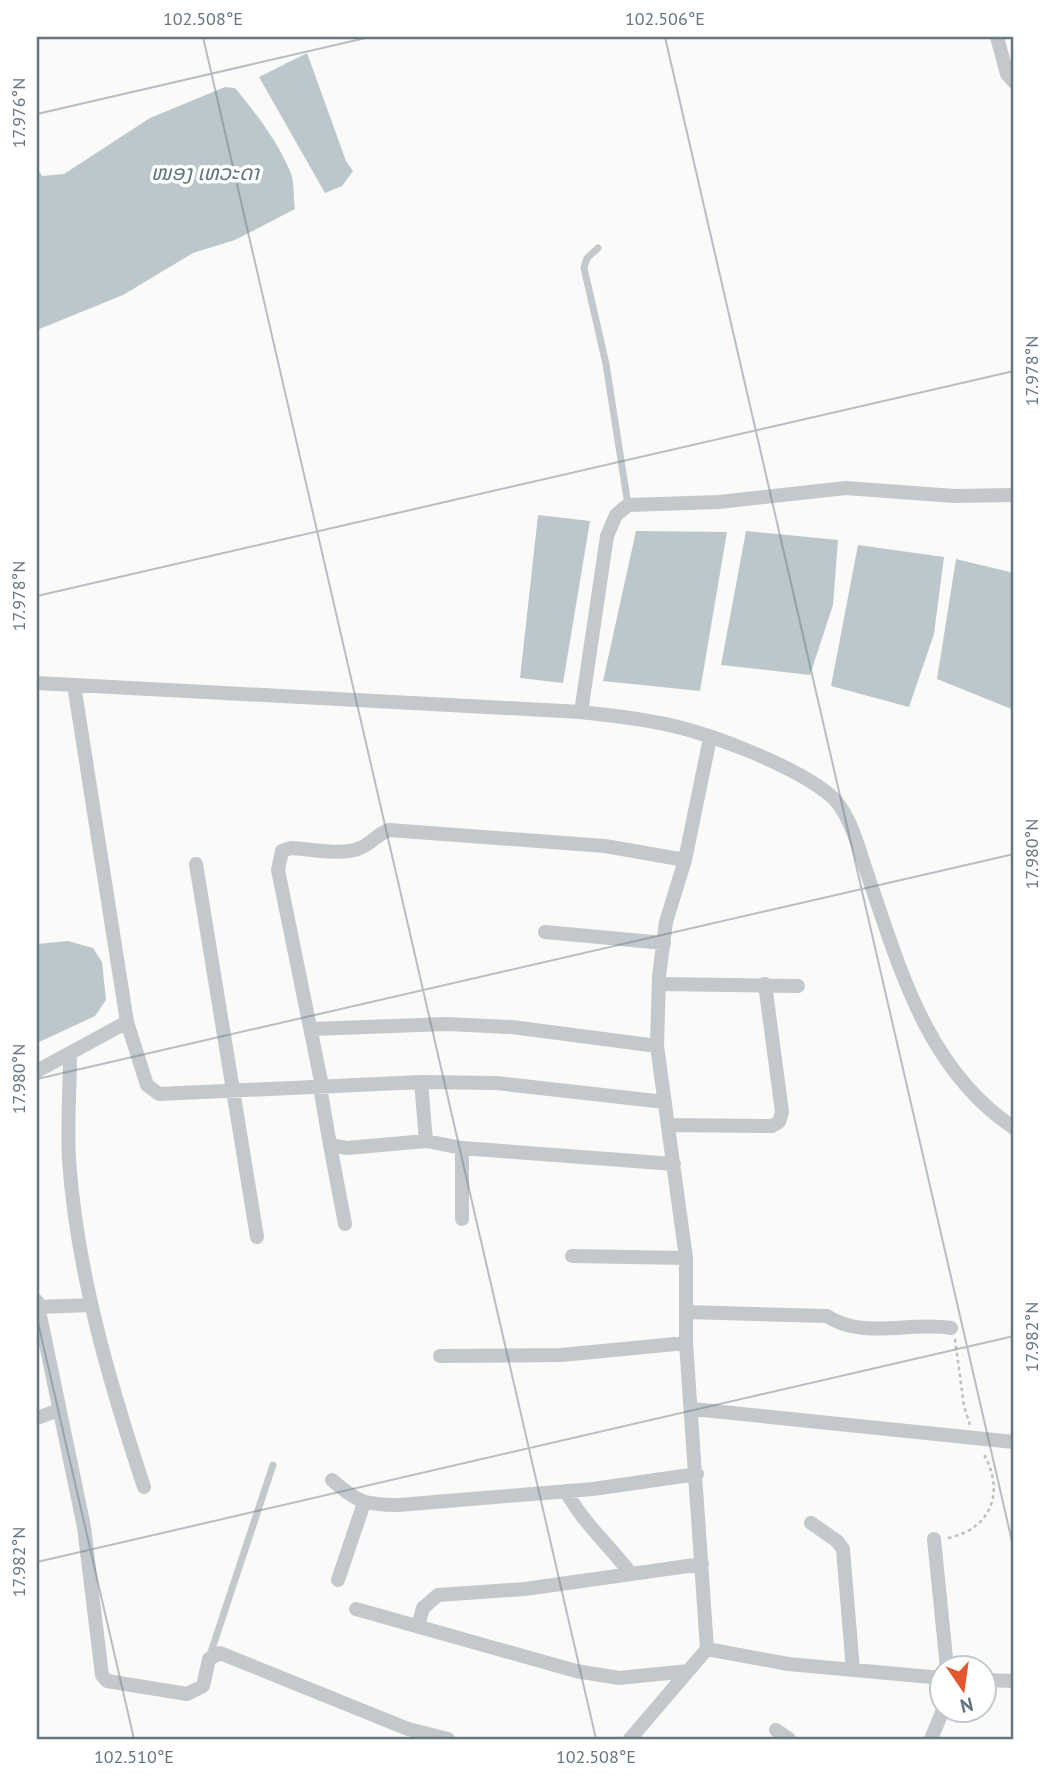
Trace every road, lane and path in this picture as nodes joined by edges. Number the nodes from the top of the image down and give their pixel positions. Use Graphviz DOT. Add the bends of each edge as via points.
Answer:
graph roads {
  1 [pos="997,37"];
  2 [pos="1014,82"];
  3 [pos="598,248"];
  4 [pos="1014,495"];
  5 [pos="628,505"];
  6 [pos="37,684"];
  7 [pos="74,685"];
  8 [pos="581,712"];
  9 [pos="710,738"];
  10 [pos="685,860"];
  11 [pos="196,864"];
  12 [pos="545,932"];
  13 [pos="664,943"];
  14 [pos="659,984"];
  15 [pos="765,984"];
  16 [pos="798,986"];
  17 [pos="127,1022"];
  18 [pos="312,1029"];
  19 [pos="657,1046"];
  20 [pos="70,1053"];
  21 [pos="37,1071"];
  22 [pos="421,1082"];
  23 [pos="321,1087"];
  24 [pos="233,1090"];
  25 [pos="665,1102"];
  26 [pos="668,1125"];
  27 [pos="1014,1128"];
  28 [pos="426,1142"];
  29 [pos="330,1145"];
  30 [pos="461,1148"];
  31 [pos="674,1164"];
  32 [pos="462,1219"];
  33 [pos="345,1224"];
  34 [pos="257,1237"];
  35 [pos="572,1256"];
  36 [pos="686,1258"];
  37 [pos="37,1305"];
  38 [pos="91,1305"];
  39 [pos="685,1312"];
  40 [pos="951,1328"];
  41 [pos="686,1343"];
  42 [pos="440,1356"];
  43 [pos="693,1409"];
  44 [pos="59,1410"];
  45 [pos="37,1418"];
  46 [pos="1014,1442"];
  47 [pos="273,1465"];
  48 [pos="697,1474"];
  49 [pos="332,1480"];
  50 [pos="144,1487"];
  51 [pos="566,1491"];
  52 [pos="363,1503"];
  53 [pos="811,1523"];
  54 [pos="934,1539"];
  55 [pos="702,1564"];
  56 [pos="631,1574"];
  57 [pos="338,1580"];
  58 [pos="356,1609"];
  59 [pos="418,1626"];
  60 [pos="707,1649"];
  61 [pos="946,1654"];
  62 [pos="209,1658"];
  63 [pos="853,1670"];
  64 [pos="688,1671"];
  65 [pos="928,1677"];
  66 [pos="776,1730"];
  67 [pos="448,1739"];
  68 [pos="630,1739"];
  69 [pos="789,1739"];
  1 -- 2 [label="street" via="1007,74"];
  3 -- 5 [label="lane" via="584,268 606,364"];
  4 -- 5 [label="street" via="846,488 719,502"];
  5 -- 8 [label="street" via="616,515 607,536"];
  6 -- 7 [label="street"];
  7 -- 8 [label="street"];
  7 -- 17 [label="street"];
  8 -- 9 [label="street" via="657,722"];
  9 -- 10 [label="street"];
  9 -- 27 [label="street" via="753,753 832,796 851,827 918,1016 962,1078"];
  10 -- 13 [label="street"];
  10 -- 18 [label="street" via="605,846 389,830 351,850 282,851 278,870"];
  11 -- 24 [label="street"];
  12 -- 13 [label="street"];
  13 -- 14 [label="street"];
  14 -- 15 [label="street"];
  14 -- 19 [label="street"];
  15 -- 16 [label="street"];
  15 -- 26 [label="street" via="782,1112 779,1122 772,1126"];
  17 -- 20 [label="street"];
  17 -- 24 [label="street" via="152,1092"];
  18 -- 19 [label="street" via="446,1024 512,1027"];
  18 -- 23 [label="street"];
  19 -- 25 [label="street"];
  20 -- 21 [label="street"];
  20 -- 38 [label="street" via="69,1160"];
  22 -- 23 [label="street"];
  22 -- 25 [label="street" via="496,1083"];
  22 -- 28 [label="street"];
  23 -- 24 [label="street"];
  23 -- 29 [label="street"];
  24 -- 34 [label="street"];
  25 -- 26 [label="street"];
  26 -- 31 [label="street"];
  28 -- 29 [label="street" via="347,1148"];
  28 -- 30 [label="street"];
  29 -- 33 [label="street"];
  30 -- 31 [label="street"];
  30 -- 32 [label="street"];
  31 -- 36 [label="street"];
  35 -- 36 [label="street"];
  36 -- 39 [label="street"];
  37 -- 38 [label="street"];
  37 -- 44 [label="street"];
  38 -- 50 [label="street"];
  39 -- 40 [label="street" via="827,1316 837,1323 873,1329"];
  39 -- 41 [label="street"];
  41 -- 42 [label="street" via="561,1355"];
  41 -- 43 [label="street"];
  43 -- 46 [label="street"];
  43 -- 48 [label="street"];
  44 -- 45 [label="street"];
  44 -- 62 [label="street" via="84,1527 102,1675 107,1681 187,1694 203,1686"];
  47 -- 62 [label="lane"];
  48 -- 51 [label="street"];
  48 -- 55 [label="street"];
  49 -- 52 [label="street"];
  51 -- 52 [label="street" via="399,1505"];
  51 -- 56 [label="street" via="580,1515"];
  52 -- 57 [label="street"];
  53 -- 63 [label="street" via="843,1549"];
  54 -- 61 [label="street"];
  55 -- 56 [label="street"];
  55 -- 60 [label="street"];
  56 -- 59 [label="street" via="439,1595 423,1608"];
  58 -- 59 [label="street"];
  59 -- 64 [label="street" via="619,1678"];
  60 -- 63 [label="street"];
  60 -- 64 [label="street"];
  62 -- 67 [label="street" via="220,1653 408,1730"];
  63 -- 65 [label="street"];
  64 -- 68 [label="street"];
  66 -- 69 [label="street"];
}
